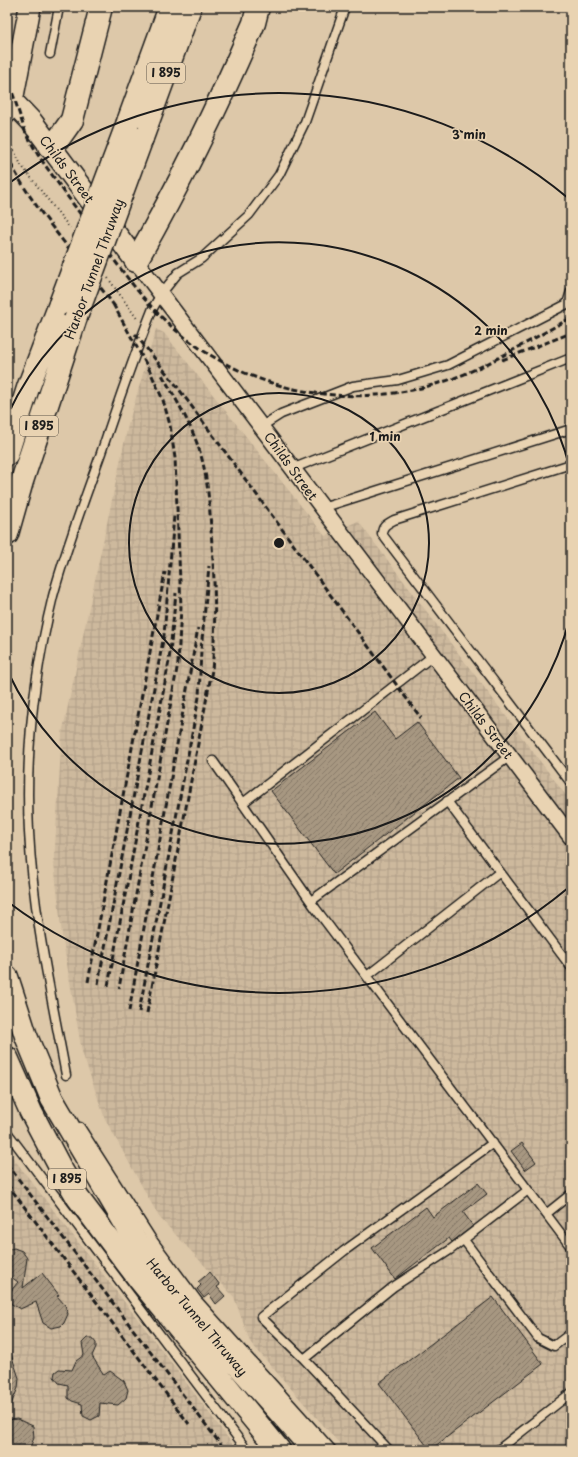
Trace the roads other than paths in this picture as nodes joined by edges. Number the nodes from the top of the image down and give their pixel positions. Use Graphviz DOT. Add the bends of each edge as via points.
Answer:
graph roads {
  1 [pos="30,7"];
  2 [pos="59,7"];
  3 [pos="101,7"];
  4 [pos="170,7"];
  5 [pos="190,7"];
  6 [pos="258,7"];
  7 [pos="345,7"];
  8 [pos="50,54"];
  9 [pos="9,105"];
  10 [pos="135,130"];
  11 [pos="49,146"];
  12 [pos="136,261"];
  13 [pos="571,291"];
  14 [pos="161,294"];
  15 [pos="569,303"];
  16 [pos="571,358"];
  17 [pos="262,426"];
  18 [pos="571,429"];
  19 [pos="7,454"];
  20 [pos="571,464"];
  21 [pos="294,468"];
  22 [pos="322,508"];
  23 [pos="7,534"];
  24 [pos="434,655"];
  25 [pos="510,756"];
  26 [pos="213,761"];
  27 [pos="571,783"];
  28 [pos="447,801"];
  29 [pos="242,803"];
  30 [pos="571,837"];
  31 [pos="500,872"];
  32 [pos="311,901"];
  33 [pos="571,967"];
  34 [pos="367,976"];
  35 [pos="7,977"];
  36 [pos="7,1058"];
  37 [pos="66,1075"];
  38 [pos="7,1132"];
  39 [pos="493,1143"];
  40 [pos="528,1190"];
  41 [pos="571,1194"];
  42 [pos="546,1214"];
  43 [pos="464,1240"];
  44 [pos="571,1247"];
  45 [pos="154,1283"];
  46 [pos="571,1333"];
  47 [pos="304,1359"];
  48 [pos="571,1393"];
  49 [pos="247,1450"];
  50 [pos="279,1450"];
  51 [pos="313,1450"];
  52 [pos="332,1450"];
  53 [pos="389,1450"];
  54 [pos="498,1450"];
  1 -- 9 [label="main road"];
  2 -- 8 [label="lane"];
  3 -- 11 [label="highway" via="72,120 60,137"];
  4 -- 10 [label="highway, Harbor Tunnel Thruway / I 895"];
  5 -- 10 [label="highway, Harbor Tunnel Thruway / I 895"];
  6 -- 12 [label="highway" via="254,23 222,93"];
  7 -- 14 [label="lane" via="305,122 279,175 249,215 202,258 178,274"];
  9 -- 11 [label="main road, Childs Street" via="32,122"];
  10 -- 19 [label="highway, Harbor Tunnel Thruway / I 895, bridge" via="60,304 28,388"];
  10 -- 23 [label="highway, Harbor Tunnel Thruway / I 895, bridge"];
  11 -- 12 [label="main road, Childs Street"];
  12 -- 14 [label="street, Childs Street"];
  13 -- 15 [label="lane"];
  14 -- 17 [label="street, Childs Street"];
  14 -- 37 [label="lane" via="140,340 66,551 43,643 32,717 28,785 33,885"];
  15 -- 17 [label="lane" via="448,366 398,380 353,386 281,414"];
  16 -- 21 [label="lane"];
  17 -- 21 [label="street, Childs Street"];
  18 -- 22 [label="lane"];
  20 -- 27 [label="lane" via="394,520 386,524 382,530 382,534"];
  21 -- 22 [label="street, Childs Street"];
  22 -- 24 [label="street, Childs Street"];
  24 -- 25 [label="street, Childs Street"];
  24 -- 29 [label="lane"];
  25 -- 28 [label="lane"];
  25 -- 30 [label="street, Childs Street"];
  26 -- 29 [label="lane"];
  28 -- 31 [label="lane"];
  28 -- 32 [label="lane"];
  29 -- 32 [label="lane"];
  31 -- 33 [label="lane"];
  31 -- 34 [label="lane"];
  32 -- 34 [label="lane"];
  34 -- 39 [label="lane"];
  35 -- 45 [label="highway, Harbor Tunnel Thruway / I 895" via="26,1036 63,1120 134,1240"];
  36 -- 45 [label="highway, Harbor Tunnel Thruway / I 895" via="31,1112 61,1169 95,1222"];
  38 -- 45 [label="lane"];
  39 -- 40 [label="lane"];
  39 -- 47 [label="lane" via="344,1251 261,1317"];
  40 -- 42 [label="lane"];
  40 -- 43 [label="lane"];
  41 -- 42 [label="lane"];
  42 -- 44 [label="lane"];
  43 -- 46 [label="lane" via="538,1338 554,1346"];
  43 -- 47 [label="lane" via="393,1288"];
  45 -- 49 [label="lane"];
  45 -- 50 [label="highway, Harbor Tunnel Thruway / I 895"];
  45 -- 51 [label="highway, Harbor Tunnel Thruway / I 895" via="206,1329"];
  45 -- 52 [label="lane" via="198,1300"];
  47 -- 53 [label="lane"];
  48 -- 54 [label="lane"];
}
